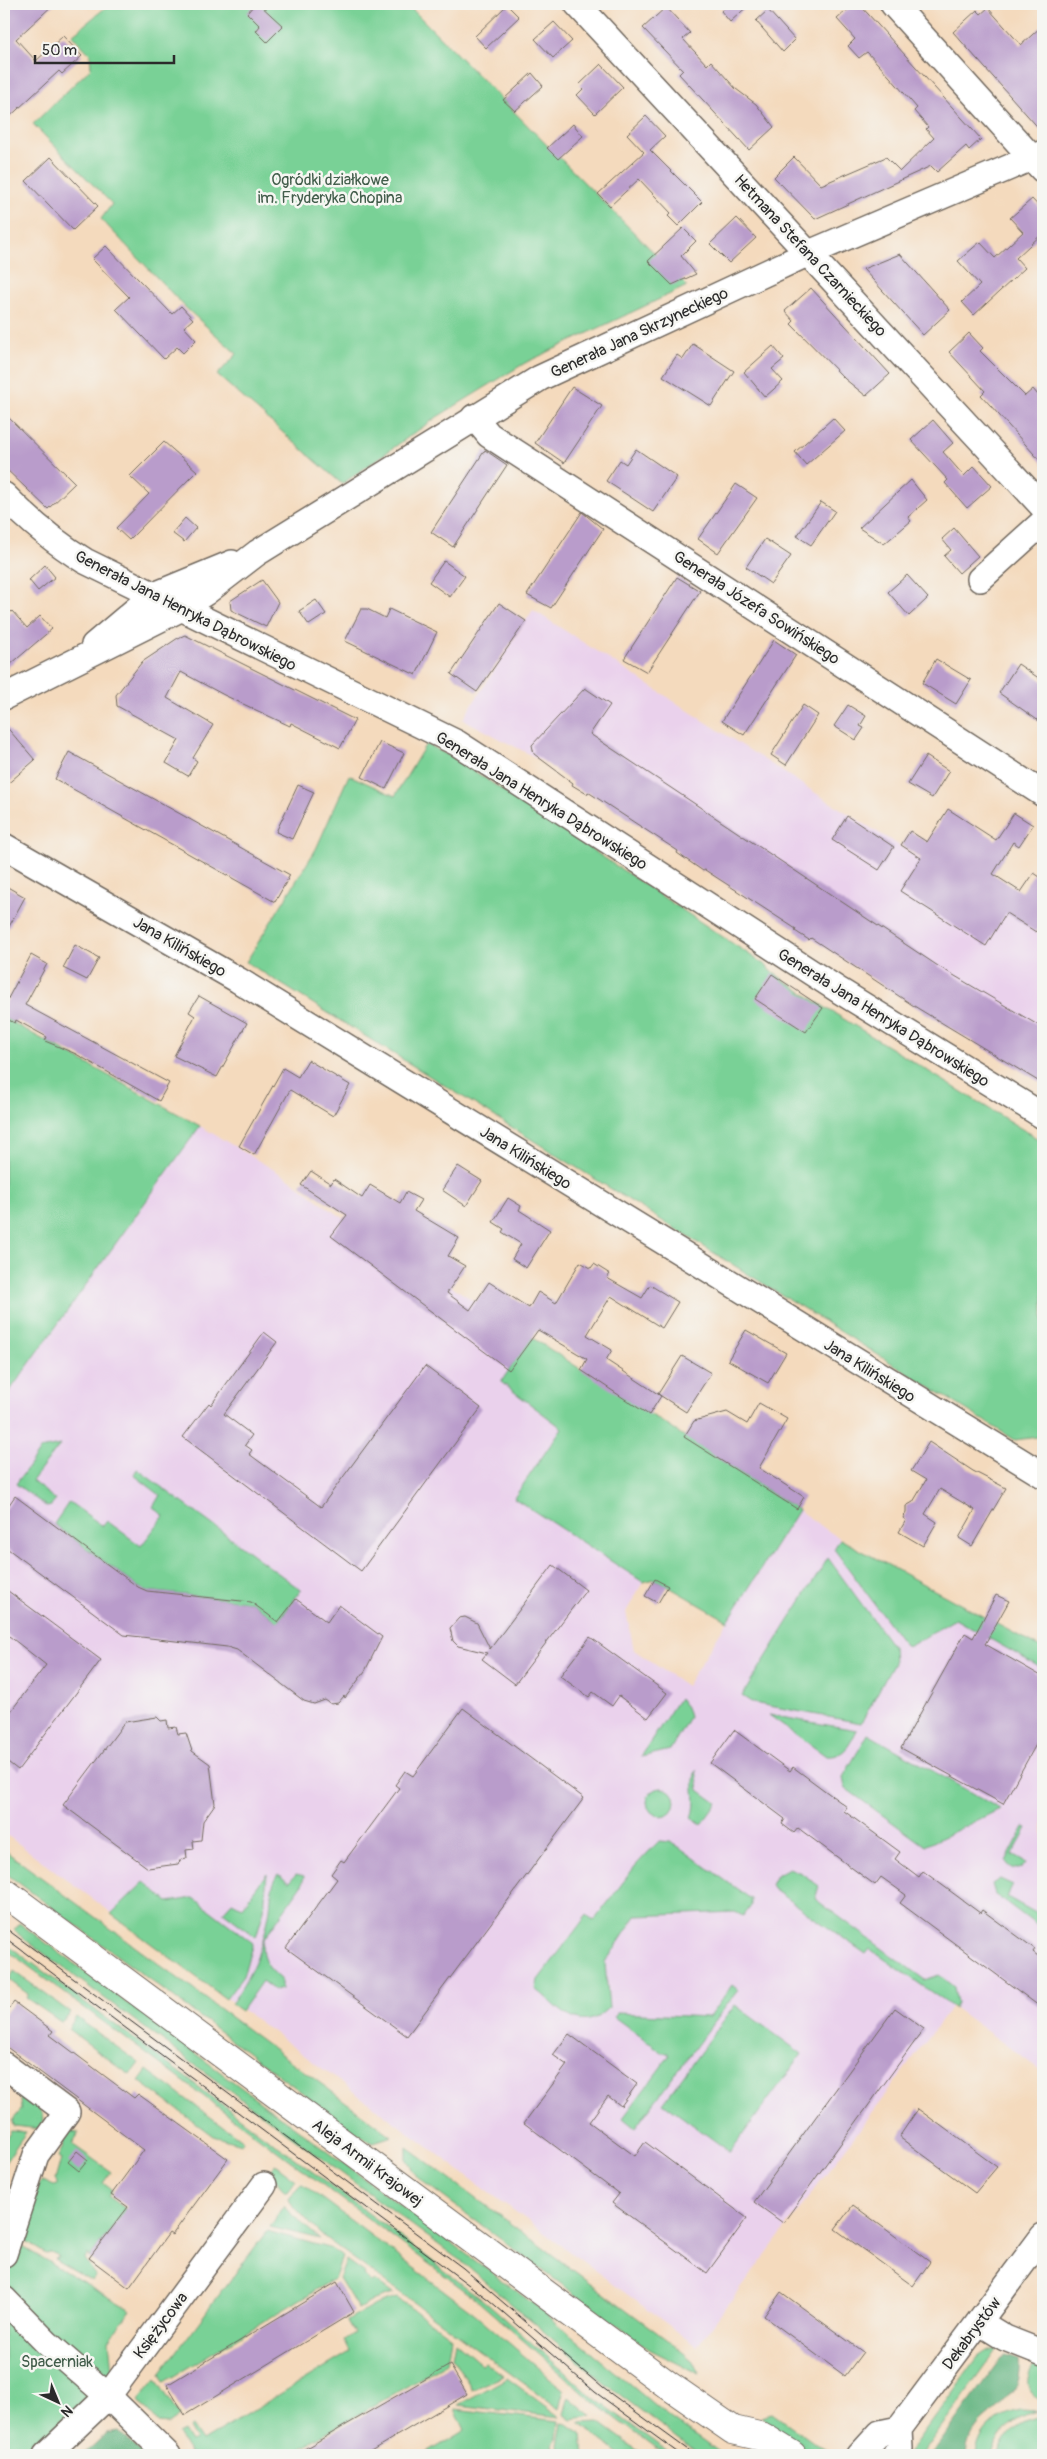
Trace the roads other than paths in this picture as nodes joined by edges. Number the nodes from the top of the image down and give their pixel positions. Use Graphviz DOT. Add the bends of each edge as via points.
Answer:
graph roads {
  1 [pos="577,4"];
  2 [pos="893,4"];
  3 [pos="1039,161"];
  4 [pos="809,253"];
  5 [pos="474,417"];
  6 [pos="4,495"];
  7 [pos="1043,507"];
  8 [pos="1043,522"];
  9 [pos="257,552"];
  10 [pos="980,578"];
  11 [pos="152,596"];
  12 [pos="180,609"];
  13 [pos="72,664"];
  14 [pos="4,697"];
  15 [pos="1043,794"];
  16 [pos="4,846"];
  17 [pos="1043,1116"];
  18 [pos="1043,1475"];
  19 [pos="4,1892"];
  20 [pos="4,2066"];
  21 [pos="264,2185"];
  22 [pos="1043,2236"];
  23 [pos="4,2254"];
  24 [pos="4,2299"];
  25 [pos="979,2322"];
  26 [pos="1043,2353"];
  27 [pos="108,2396"];
  28 [pos="899,2429"];
  29 [pos="733,2430"];
  30 [pos="46,2455"];
  31 [pos="168,2455"];
  32 [pos="748,2455"];
  33 [pos="792,2455"];
  34 [pos="860,2455"];
  35 [pos="895,2455"];
  1 -- 4 [label="street, Hetmana Stefana Czarnieckiego"];
  2 -- 3 [label="street"];
  3 -- 4 [label="street, Generała Jana Skrzyneckiego"];
  4 -- 5 [label="street, Generała Jana Skrzyneckiego" via="540,378"];
  4 -- 7 [label="street, Hetmana Stefana Czarnieckiego"];
  5 -- 9 [label="street, Generała Jana Skrzyneckiego"];
  5 -- 15 [label="street, Generała Józefa Sowińskiego" via="489,435"];
  6 -- 11 [label="street, Generała Jana Henryka Dąbrowskiego" via="57,544"];
  8 -- 10 [label="street"];
  9 -- 11 [label="street, Generała Jana Skrzyneckiego"];
  9 -- 12 [label="street, Generała Jana Skrzyneckiego"];
  11 -- 12 [label="street, Generała Jana Henryka Dąbrowskiego"];
  11 -- 13 [label="street, Generała Jana Skrzyneckiego"];
  12 -- 13 [label="street, Generała Jana Skrzyneckiego"];
  12 -- 17 [label="street, Generała Jana Henryka Dąbrowskiego" via="457,743 840,991"];
  13 -- 14 [label="street"];
  16 -- 18 [label="street, Jana Kilińskiego" via="238,980"];
  19 -- 29 [label="main road, Aleja Armii Krajowej"];
  20 -- 23 [label="street" via="67,2112 36,2155"];
  21 -- 27 [label="street, Księżycowa"];
  22 -- 25 [label="street, Dekabrystów"];
  24 -- 27 [label="street" via="47,2344"];
  25 -- 26 [label="street" via="1005,2338"];
  25 -- 28 [label="street, Dekabrystów"];
  27 -- 30 [label="street, Księżycowa"];
  27 -- 31 [label="street"];
  28 -- 34 [label="street" via="880,2433"];
  28 -- 35 [label="street" via="900,2448"];
  29 -- 32 [label="main road, Aleja Armii Krajowej"];
  29 -- 33 [label="main road, Aleja Armii Krajowej" via="763,2437"];
}
